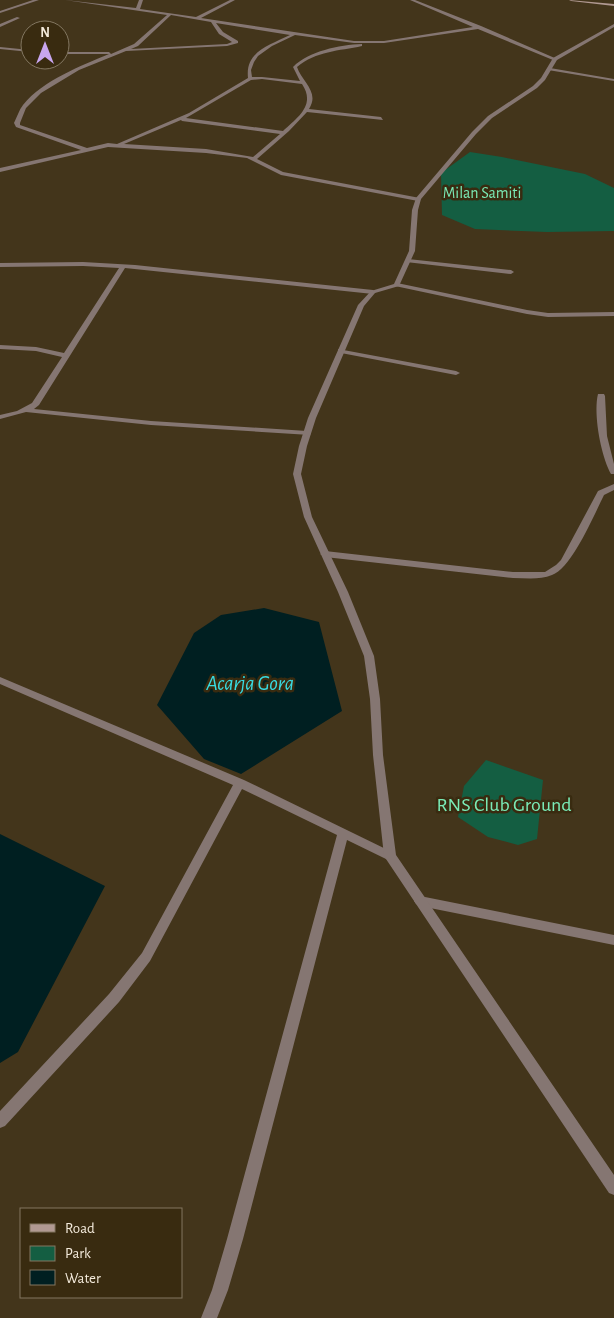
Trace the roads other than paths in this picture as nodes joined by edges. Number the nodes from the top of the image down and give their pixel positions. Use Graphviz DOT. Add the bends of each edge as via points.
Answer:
graph roads {
  1 [pos="38,0"];
  2 [pos="67,0"];
  3 [pos="141,0"];
  4 [pos="233,0"];
  5 [pos="412,0"];
  6 [pos="571,0"];
  7 [pos="220,1"];
  8 [pos="227,3"];
  9 [pos="614,5"];
  10 [pos="137,10"];
  11 [pos="0,12"];
  12 [pos="170,14"];
  13 [pos="18,18"];
  14 [pos="197,18"];
  15 [pos="212,21"];
  16 [pos="614,25"];
  17 [pos="0,26"];
  18 [pos="480,27"];
  19 [pos="296,34"];
  20 [pos="370,42"];
  21 [pos="0,48"];
  22 [pos="20,50"];
  23 [pos="124,50"];
  24 [pos="70,53"];
  25 [pos="115,53"];
  26 [pos="555,59"];
  27 [pos="550,69"];
  28 [pos="250,78"];
  29 [pos="614,80"];
  30 [pos="304,83"];
  31 [pos="307,110"];
  32 [pos="182,118"];
  33 [pos="381,119"];
  34 [pos="283,133"];
  35 [pos="119,145"];
  36 [pos="86,150"];
  37 [pos="253,160"];
  38 [pos="0,170"];
  39 [pos="418,199"];
  40 [pos="408,261"];
  41 [pos="0,265"];
  42 [pos="122,266"];
  43 [pos="511,272"];
  44 [pos="397,285"];
  45 [pos="373,292"];
  46 [pos="614,314"];
  47 [pos="0,347"];
  48 [pos="341,351"];
  49 [pos="66,356"];
  50 [pos="456,372"];
  51 [pos="601,396"];
  52 [pos="25,410"];
  53 [pos="0,417"];
  54 [pos="307,433"];
  55 [pos="614,472"];
  56 [pos="614,487"];
  57 [pos="325,554"];
  58 [pos="0,680"];
  59 [pos="240,783"];
  60 [pos="343,833"];
  61 [pos="390,856"];
  62 [pos="420,901"];
  63 [pos="614,940"];
  64 [pos="0,1121"];
  65 [pos="614,1188"];
  66 [pos="209,1318"];
  1 -- 11 [label="street"];
  2 -- 10 [label="street"];
  3 -- 10 [label="street"];
  4 -- 8 [label="street"];
  5 -- 18 [label="street"];
  6 -- 9 [label="main road"];
  7 -- 8 [label="street"];
  8 -- 14 [label="street"];
  10 -- 12 [label="street"];
  12 -- 14 [label="street"];
  12 -- 23 [label="street" via="136,45"];
  13 -- 17 [label="street"];
  14 -- 15 [label="street"];
  15 -- 19 [label="street"];
  15 -- 23 [label="street" via="221,33 236,42"];
  16 -- 26 [label="street"];
  18 -- 20 [label="street"];
  18 -- 26 [label="street"];
  19 -- 20 [label="street"];
  19 -- 28 [label="street" via="253,58 248,66"];
  20 -- 30 [label="street" via="301,61 295,67 296,74"];
  21 -- 22 [label="street"];
  23 -- 25 [label="street"];
  24 -- 25 [label="street"];
  25 -- 36 [label="street" via="39,92 24,107 16,123 25,130"];
  26 -- 27 [label="street"];
  27 -- 29 [label="street"];
  27 -- 39 [label="street" via="535,87 490,117 474,132"];
  28 -- 30 [label="street"];
  28 -- 32 [label="street" via="228,94"];
  30 -- 31 [label="street" via="312,99"];
  31 -- 33 [label="street"];
  31 -- 34 [label="street"];
  32 -- 34 [label="street"];
  32 -- 35 [label="street"];
  34 -- 37 [label="street"];
  35 -- 36 [label="street"];
  35 -- 37 [label="street" via="206,150"];
  36 -- 38 [label="street"];
  37 -- 39 [label="street" via="281,173"];
  39 -- 40 [label="street"];
  40 -- 43 [label="street"];
  40 -- 44 [label="street"];
  41 -- 42 [label="street"];
  42 -- 45 [label="street"];
  42 -- 49 [label="street"];
  44 -- 45 [label="street"];
  44 -- 46 [label="street" via="548,315"];
  45 -- 48 [label="street" via="361,305"];
  47 -- 49 [label="street" via="36,349"];
  48 -- 50 [label="street"];
  48 -- 54 [label="street"];
  49 -- 52 [label="street" via="35,405"];
  51 -- 55 [label="street" via="604,444"];
  52 -- 53 [label="street"];
  52 -- 54 [label="street" via="150,423"];
  54 -- 57 [label="street" via="297,474 308,517"];
  56 -- 57 [label="street" via="601,493 558,570 544,576"];
  57 -- 61 [label="street" via="368,656"];
  58 -- 59 [label="street"];
  59 -- 60 [label="street"];
  59 -- 64 [label="street" via="146,956 114,998"];
  60 -- 61 [label="street"];
  60 -- 66 [label="street" via="235,1239"];
  61 -- 62 [label="street"];
  62 -- 63 [label="street"];
  62 -- 65 [label="street"];
}
